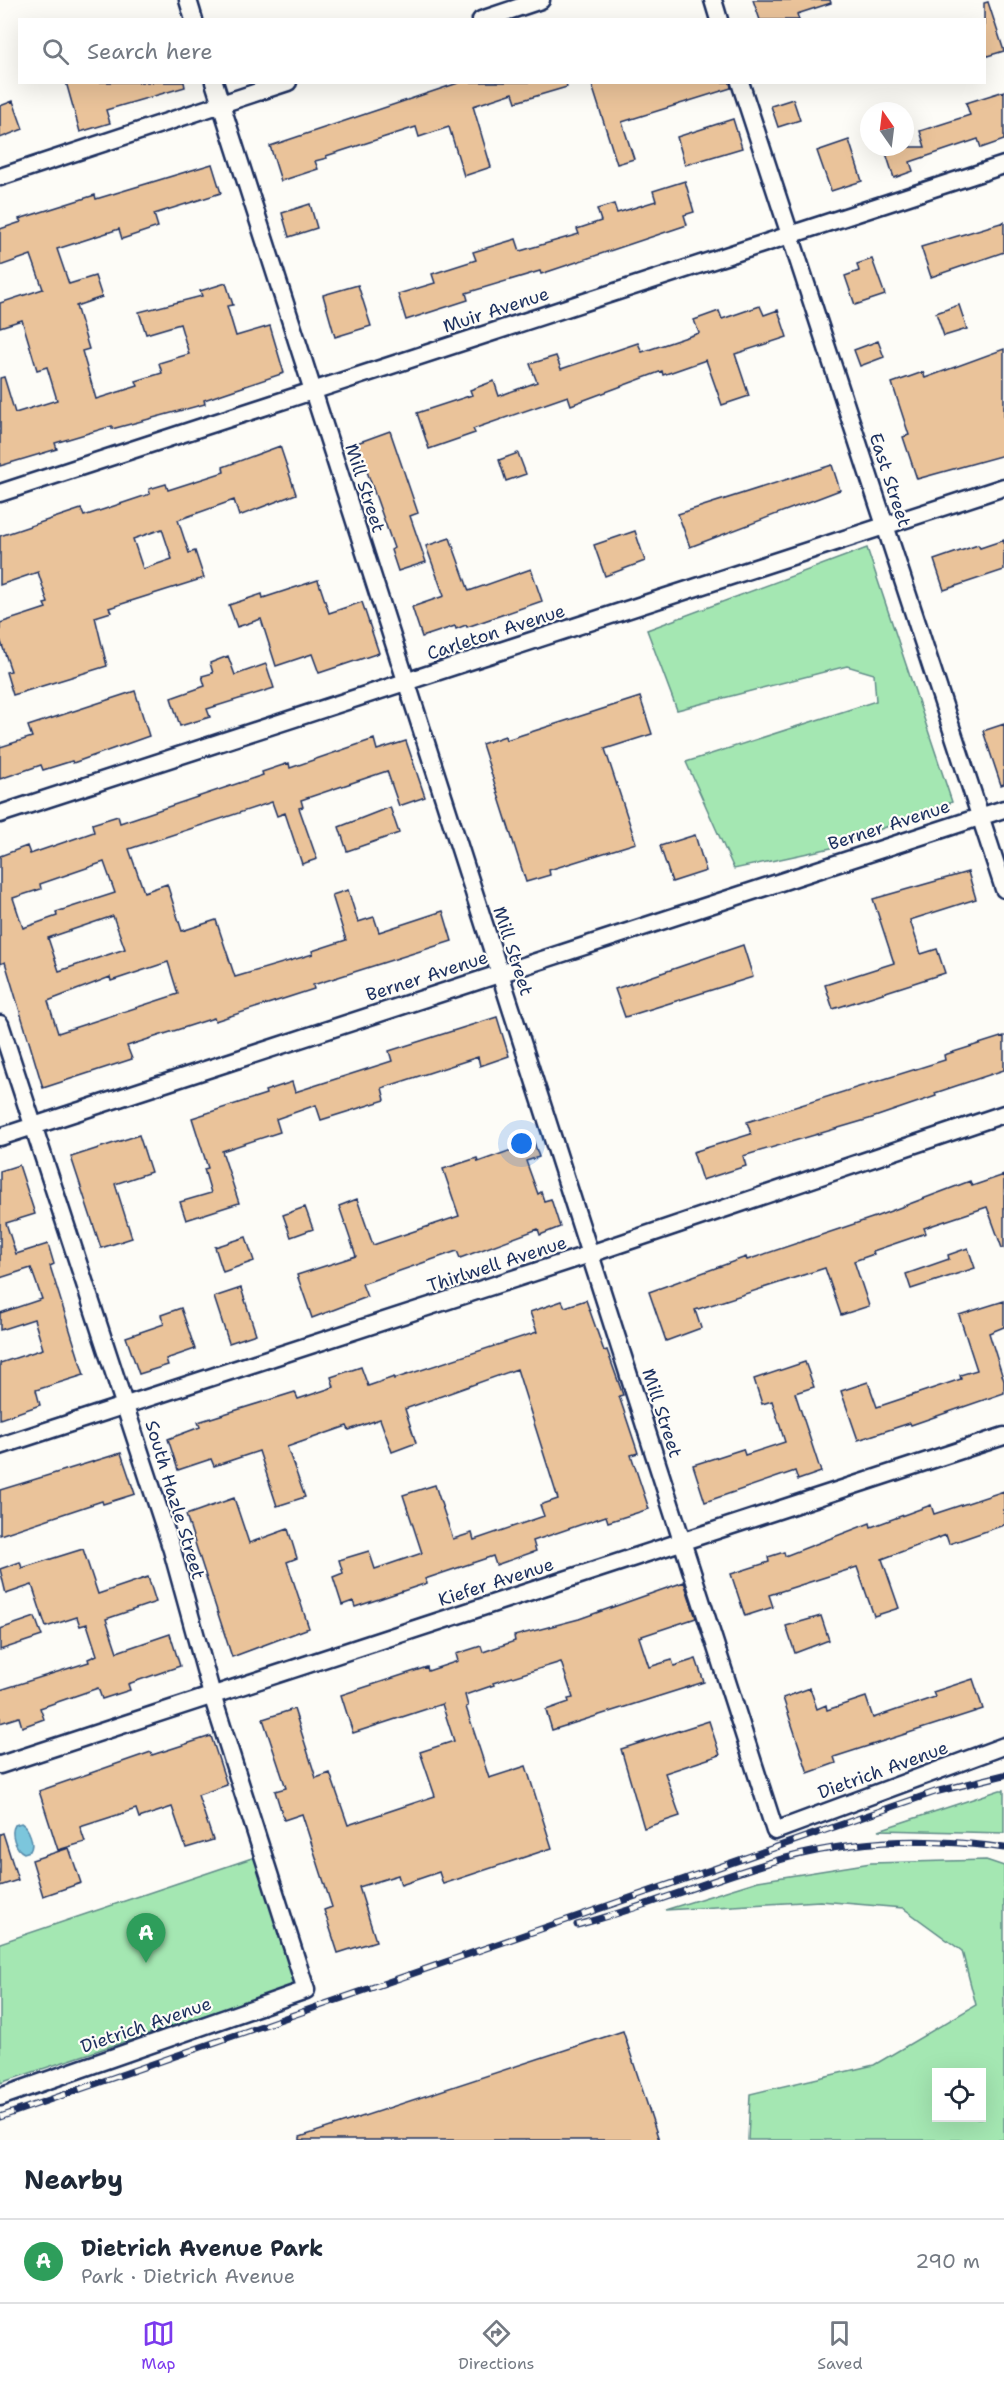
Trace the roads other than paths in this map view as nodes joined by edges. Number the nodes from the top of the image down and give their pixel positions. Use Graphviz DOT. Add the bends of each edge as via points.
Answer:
graph roads {
  1 [pos="188,0"];
  2 [pos="541,0"];
  3 [pos="713,0"];
  4 [pos="193,18"];
  5 [pos="487,18"];
  6 [pos="718,18"];
  7 [pos="215,84"];
  8 [pos="282,84"];
  9 [pos="741,84"];
  10 [pos="221,104"];
  11 [pos="1004,165"];
  12 [pos="0,177"];
  13 [pos="790,235"];
  14 [pos="313,390"];
  15 [pos="1004,487"];
  16 [pos="0,493"];
  17 [pos="885,526"];
  18 [pos="407,682"];
  19 [pos="1004,809"];
  20 [pos="0,814"];
  21 [pos="980,816"];
  22 [pos="1004,889"];
  23 [pos="500,973"];
  24 [pos="0,1024"];
  25 [pos="1004,1114"];
  26 [pos="33,1126"];
  27 [pos="0,1137"];
  28 [pos="590,1254"];
  29 [pos="124,1404"];
  30 [pos="1004,1436"];
  31 [pos="0,1446"];
  32 [pos="683,1542"];
  33 [pos="212,1695"];
  34 [pos="1004,1746"];
  35 [pos="0,1765"];
  36 [pos="775,1831"];
  37 [pos="306,1990"];
  38 [pos="0,2097"];
  1 -- 4 [label="street"];
  2 -- 5 [label="street"];
  3 -- 6 [label="street"];
  7 -- 10 [label="street, Mill Street"];
  8 -- 10 [label="street"];
  9 -- 13 [label="street, East Street"];
  10 -- 12 [label="street"];
  10 -- 14 [label="street, Mill Street"];
  11 -- 13 [label="street, Muir Avenue"];
  13 -- 14 [label="street, Muir Avenue"];
  13 -- 17 [label="street, East Street"];
  14 -- 16 [label="street, Muir Avenue"];
  14 -- 18 [label="street, Mill Street"];
  15 -- 17 [label="street, Carleton Avenue"];
  17 -- 18 [label="street, Carleton Avenue"];
  17 -- 21 [label="street, East Street"];
  18 -- 20 [label="street, Carleton Avenue"];
  18 -- 23 [label="street, Mill Street"];
  19 -- 21 [label="street, Berner Avenue"];
  21 -- 22 [label="street, East Street"];
  21 -- 23 [label="street, Berner Avenue"];
  23 -- 26 [label="street, Berner Avenue"];
  23 -- 28 [label="street, Mill Street"];
  24 -- 26 [label="street, South Hazle Street"];
  25 -- 28 [label="street, Thirlwell Avenue"];
  26 -- 27 [label="street, Berner Avenue"];
  26 -- 29 [label="street, South Hazle Street"];
  28 -- 29 [label="street, Thirlwell Avenue"];
  28 -- 32 [label="street, Mill Street"];
  29 -- 31 [label="street, Thirlwell Avenue"];
  29 -- 33 [label="street, South Hazle Street" via="172,1550"];
  30 -- 32 [label="street, Kiefer Avenue"];
  32 -- 33 [label="street, Kiefer Avenue"];
  32 -- 36 [label="street, Mill Street"];
  33 -- 35 [label="street, Kiefer Avenue"];
  33 -- 37 [label="street, South Hazle Street"];
  34 -- 36 [label="street, Dietrich Avenue"];
  37 -- 38 [label="street, Dietrich Avenue"];
}
